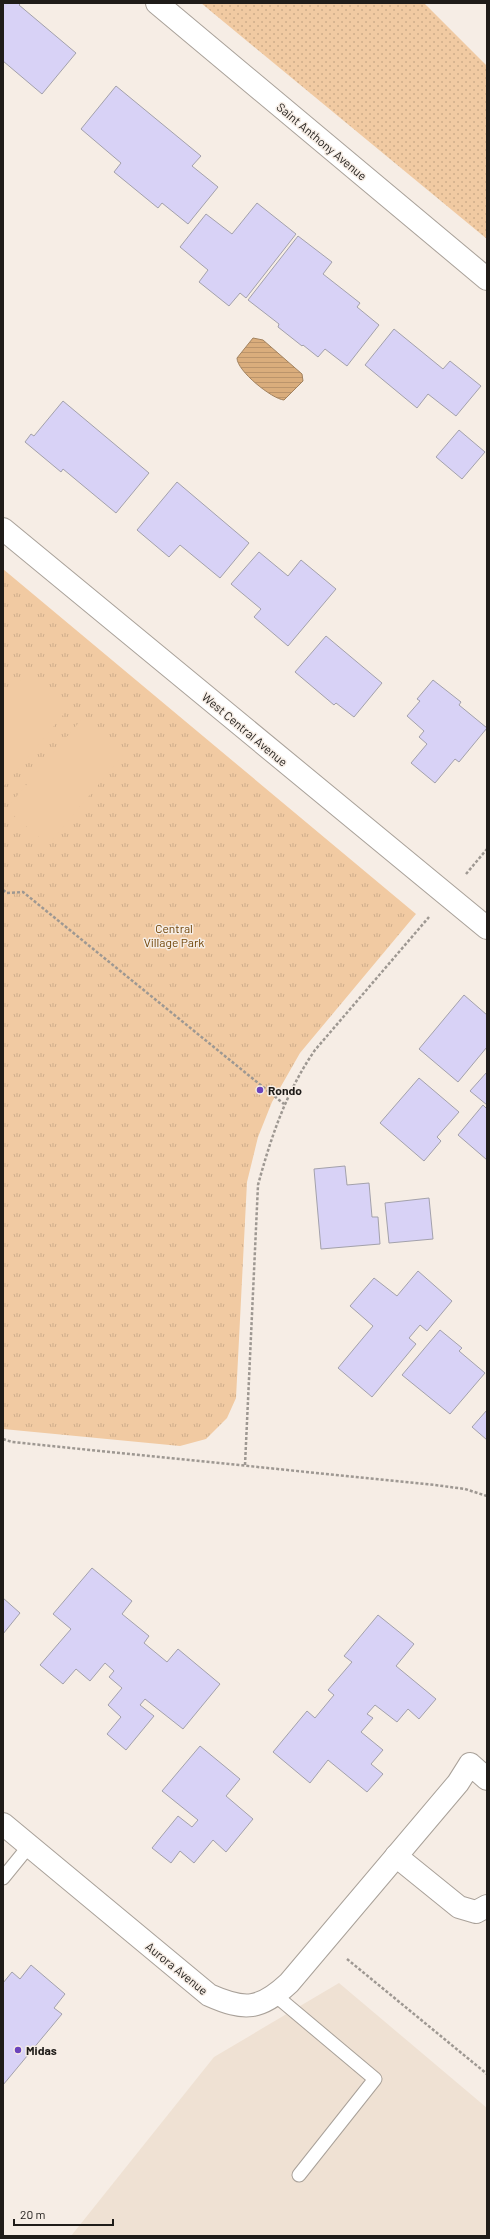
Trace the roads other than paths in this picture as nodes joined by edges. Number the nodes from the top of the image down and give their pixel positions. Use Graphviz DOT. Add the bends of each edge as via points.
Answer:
graph roads {
  1 [pos="158,3"];
  2 [pos="487,279"];
  3 [pos="3,529"];
  4 [pos="487,928"];
  5 [pos="487,1779"];
  6 [pos="3,1824"];
  7 [pos="29,1846"];
  8 [pos="396,1856"];
  9 [pos="3,1878"];
  10 [pos="487,1906"];
  11 [pos="275,1995"];
  12 [pos="299,2175"];
  1 -- 2 [label="street, Saint Anthony Avenue"];
  3 -- 4 [label="street, West Central Avenue"];
  5 -- 8 [label="street, Aurora Avenue" via="470,1764"];
  6 -- 7 [label="street, Aurora Avenue"];
  7 -- 9 [label="lane"];
  7 -- 11 [label="street, Aurora Avenue" via="209,1995 231,2005 250,2005"];
  8 -- 10 [label="street" via="459,1906 476,1912"];
  8 -- 11 [label="street, Aurora Avenue" via="325,1941"];
  11 -- 12 [label="lane" via="375,2079"];
}
